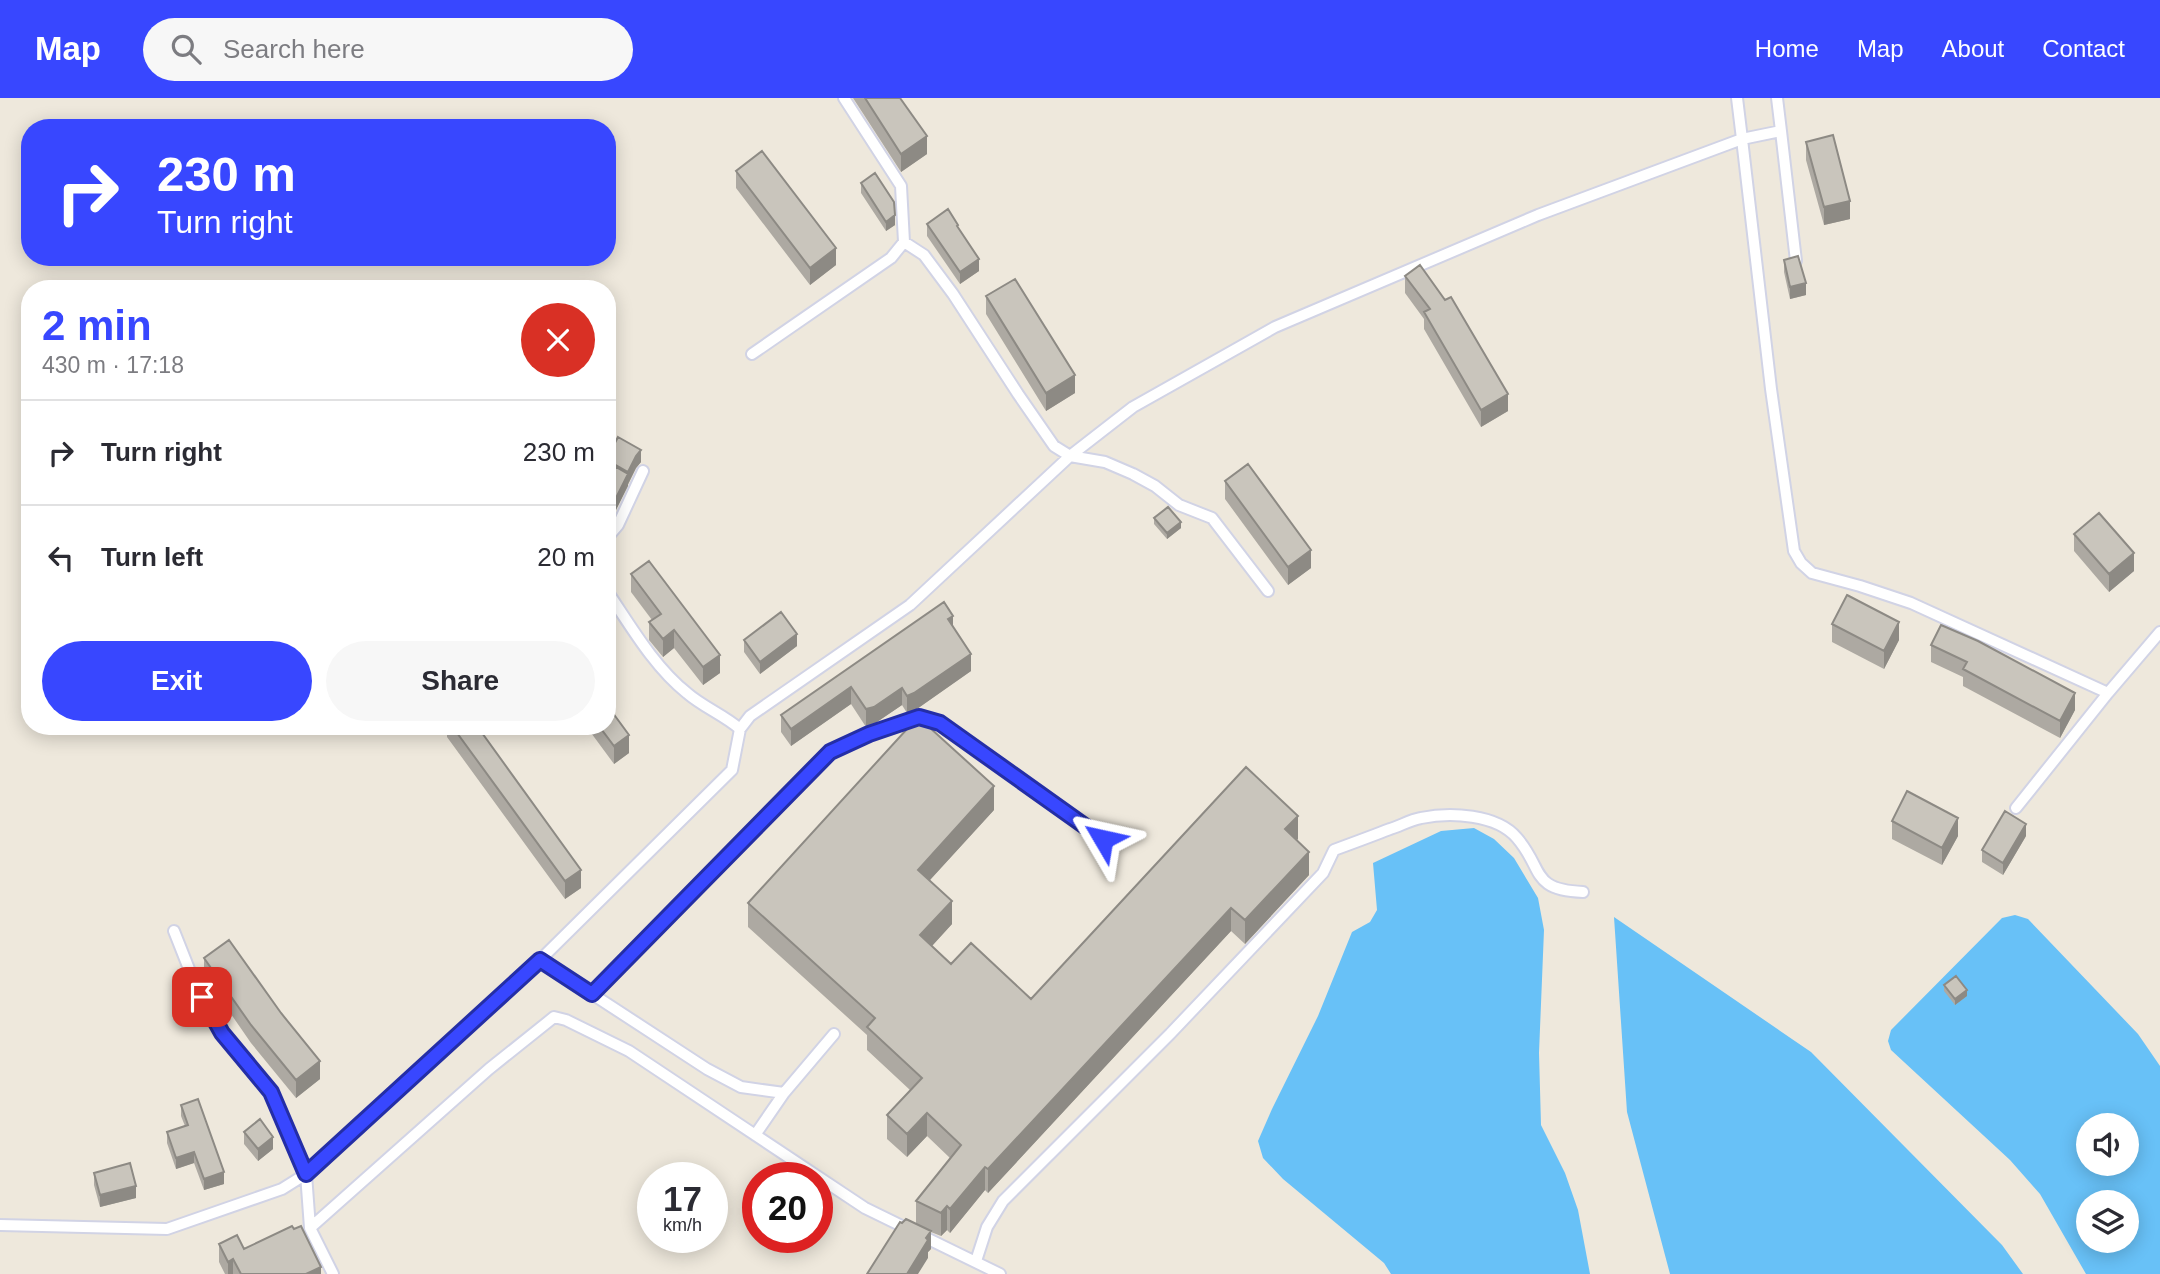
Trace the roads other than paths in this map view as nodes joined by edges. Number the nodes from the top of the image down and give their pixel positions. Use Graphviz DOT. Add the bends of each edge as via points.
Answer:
graph roads {
  1 [pos="844,98"];
  2 [pos="1737,98"];
  3 [pos="1777,98"];
  4 [pos="1781,131"];
  5 [pos="1742,139"];
  6 [pos="904,242"];
  7 [pos="1796,261"];
  8 [pos="752,354"];
  9 [pos="1070,456"];
  10 [pos="643,471"];
  11 [pos="616,527"];
  12 [pos="1268,590"];
  13 [pos="616,604"];
  14 [pos="2160,632"];
  15 [pos="2108,693"];
  16 [pos="740,729"];
  17 [pos="2016,808"];
  18 [pos="1103,839"];
  19 [pos="1583,892"];
  20 [pos="174,931"];
  21 [pos="540,960"];
  22 [pos="592,994"];
  23 [pos="834,1034"];
  24 [pos="784,1093"];
  25 [pos="755,1135"];
  26 [pos="306,1174"];
  27 [pos="0,1225"];
  28 [pos="310,1228"];
  29 [pos="976,1261"];
  30 [pos="333,1274"];
  31 [pos="1000,1274"];
  1 -- 6 [label="lane" via="901,186"];
  2 -- 5 [label="lane"];
  3 -- 4 [label="lane"];
  4 -- 5 [label="lane"];
  4 -- 7 [label="lane"];
  5 -- 9 [label="lane" via="1538,215 1275,327 1133,407"];
  5 -- 15 [label="lane" via="1771,389 1794,551 1801,563 1812,573 1911,603"];
  6 -- 8 [label="lane" via="891,258"];
  6 -- 9 [label="lane" via="924,256 1054,446"];
  9 -- 12 [label="lane" via="1105,462 1155,486 1179,505 1212,518"];
  9 -- 16 [label="lane" via="910,605 750,716"];
  10 -- 11 [label="lane"];
  13 -- 16 [label="lane" via="645,648 684,692"];
  14 -- 15 [label="lane"];
  15 -- 17 [label="lane"];
  16 -- 21 [label="lane" via="732,770"];
  18 -- 22 [label="lane" via="940,723 919,717 830,752"];
  19 -- 29 [label="lane" via="1547,884 1517,837 1492,821 1461,814 1420,818 1334,850 1323,873 1003,1201 987,1227"];
  20 -- 26 [label="lane" via="222,1033 271,1092"];
  21 -- 22 [label="lane"];
  21 -- 26 [label="lane"];
  22 -- 24 [label="lane" via="741,1087"];
  23 -- 24 [label="lane"];
  24 -- 25 [label="lane"];
  25 -- 28 [label="lane" via="629,1051 554,1017"];
  25 -- 29 [label="lane" via="865,1209"];
  26 -- 27 [label="lane" via="282,1189 167,1228"];
  26 -- 28 [label="lane"];
  28 -- 30 [label="lane"];
  29 -- 31 [label="lane"];
}
